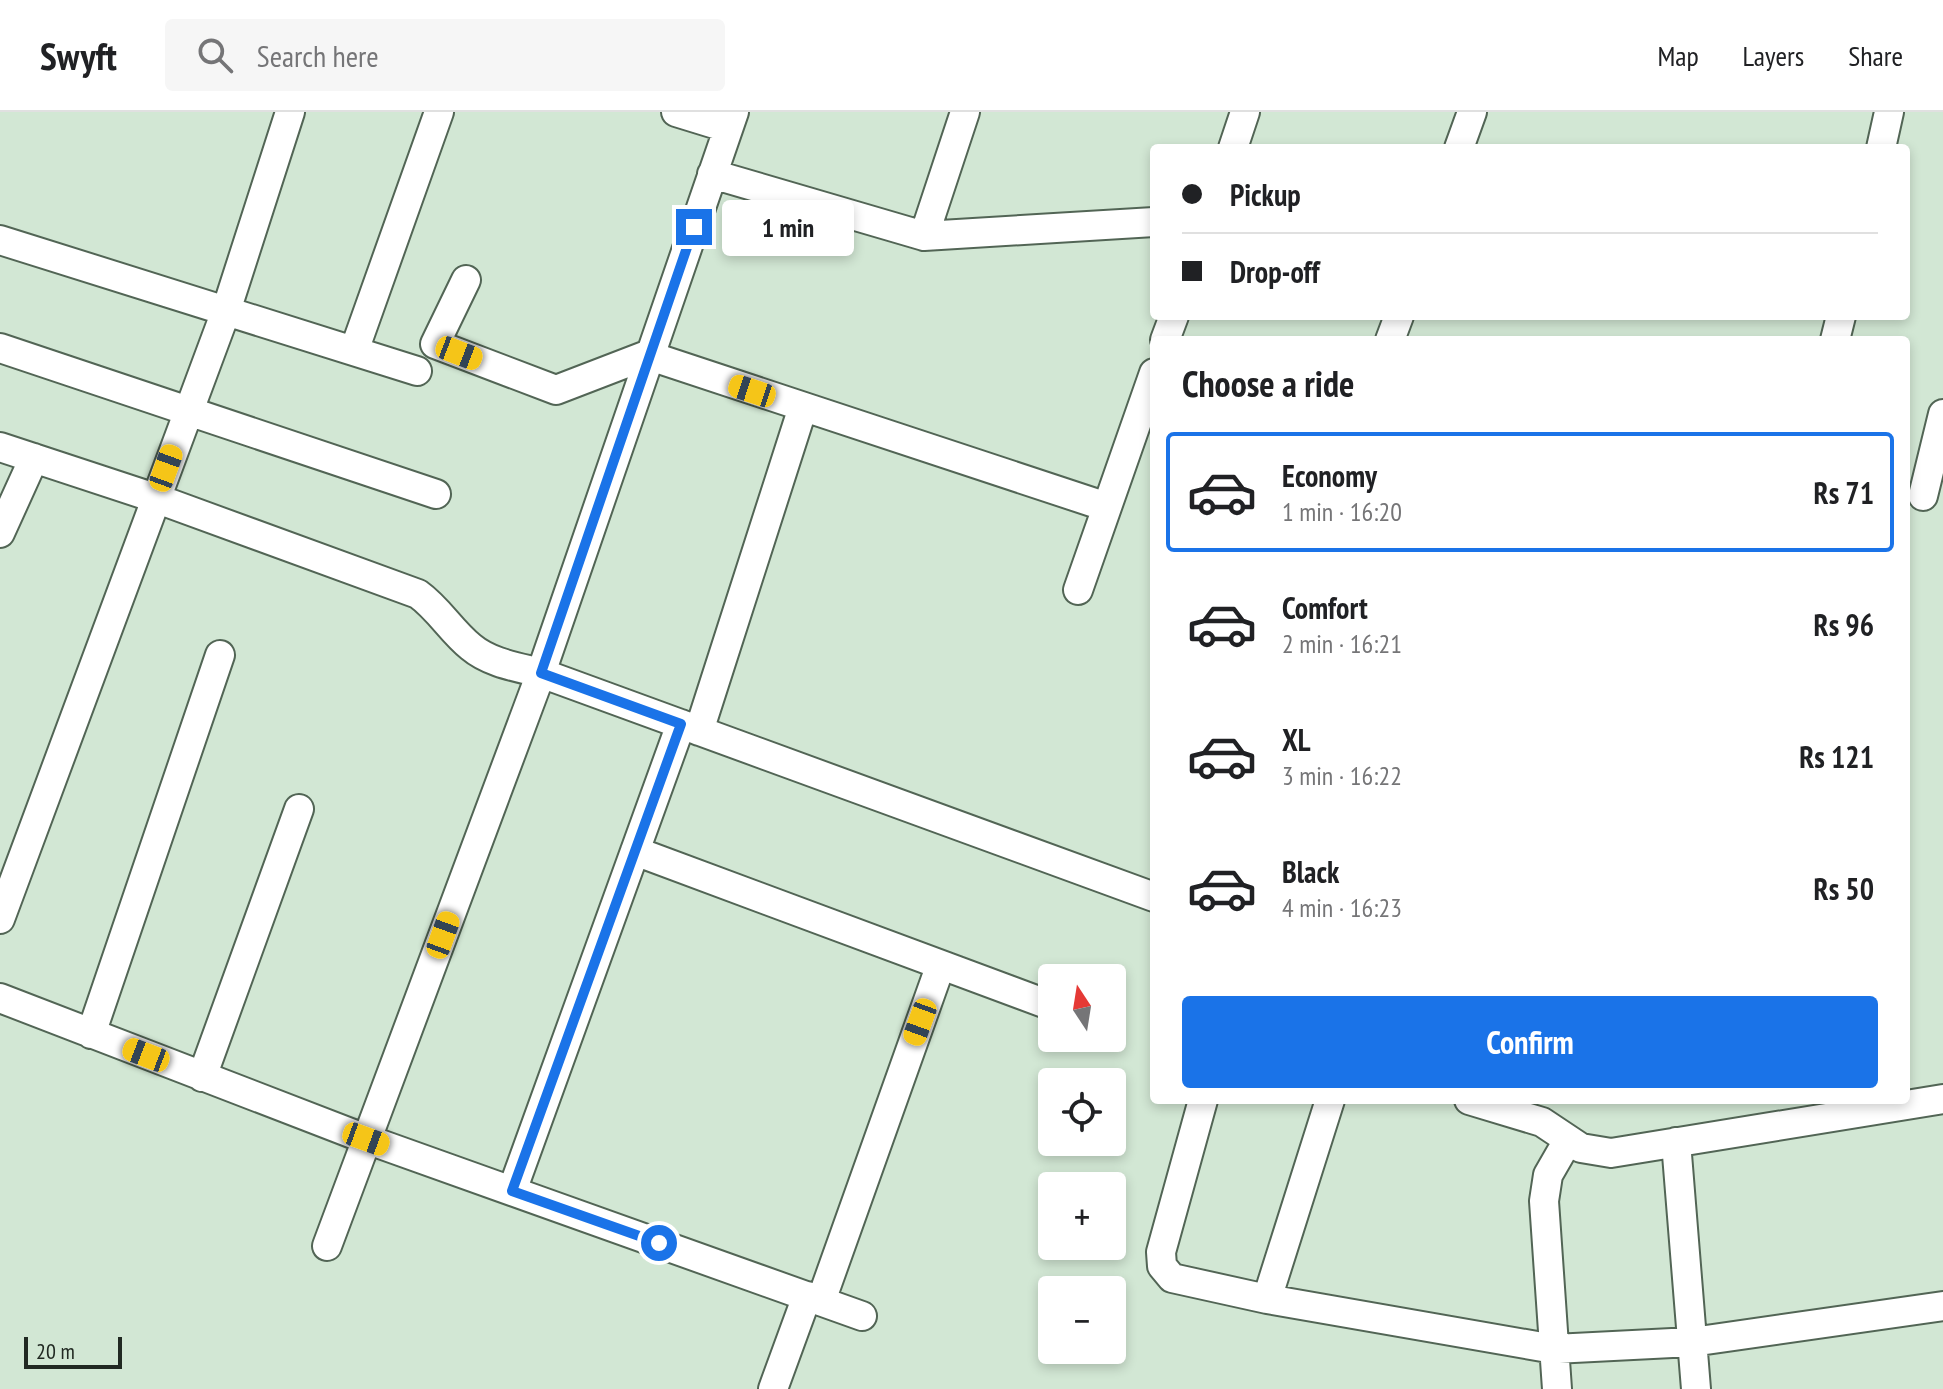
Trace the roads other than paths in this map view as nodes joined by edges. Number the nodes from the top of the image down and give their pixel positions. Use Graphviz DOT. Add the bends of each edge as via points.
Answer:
graph roads {
  1 [pos="290,112"];
  2 [pos="439,112"];
  3 [pos="676,112"];
  4 [pos="965,112"];
  5 [pos="1245,112"];
  6 [pos="1472,112"];
  7 [pos="1889,112"];
  8 [pos="731,120"];
  9 [pos="1234,144"];
  10 [pos="1460,144"];
  11 [pos="1882,144"];
  12 [pos="712,174"];
  13 [pos="1150,222"];
  14 [pos="924,236"];
  15 [pos="0,240"];
  16 [pos="466,280"];
  17 [pos="226,311"];
  18 [pos="0,348"];
  19 [pos="354,351"];
  20 [pos="649,357"];
  21 [pos="417,371"];
  22 [pos="1150,384"];
  23 [pos="803,407"];
  24 [pos="188,410"];
  25 [pos="1943,414"];
  26 [pos="0,447"];
  27 [pos="34,458"];
  28 [pos="436,494"];
  29 [pos="1924,496"];
  30 [pos="155,498"];
  31 [pos="1107,507"];
  32 [pos="0,533"];
  33 [pos="1078,590"];
  34 [pos="220,655"];
  35 [pos="541,673"];
  36 [pos="690,727"];
  37 [pos="299,809"];
  38 [pos="635,851"];
  39 [pos="1150,896"];
  40 [pos="0,919"];
  41 [pos="940,967"];
  42 [pos="0,998"];
  43 [pos="1038,1001"];
  44 [pos="91,1034"];
  45 [pos="202,1077"];
  46 [pos="1943,1099"];
  47 [pos="1202,1104"];
  48 [pos="1329,1104"];
  49 [pos="1482,1104"];
  50 [pos="366,1139"];
  51 [pos="1567,1142"];
  52 [pos="1676,1142"];
  53 [pos="512,1191"];
  54 [pos="327,1246"];
  55 [pos="814,1299"];
  56 [pos="1267,1299"];
  57 [pos="1943,1306"];
  58 [pos="862,1316"];
  59 [pos="1692,1342"];
  60 [pos="1554,1349"];
  61 [pos="773,1389"];
  62 [pos="1557,1389"];
  63 [pos="1696,1389"];
  1 -- 17 [label="street"];
  2 -- 19 [label="street"];
  3 -- 8 [label="street"];
  4 -- 14 [label="street"];
  5 -- 9 [label="street"];
  6 -- 10 [label="street"];
  7 -- 11 [label="street"];
  8 -- 12 [label="street"];
  12 -- 14 [label="street"];
  12 -- 20 [label="street"];
  13 -- 14 [label="street"];
  15 -- 17 [label="street"];
  16 -- 20 [label="street" via="435,344 556,390"];
  17 -- 19 [label="street"];
  17 -- 24 [label="street"];
  18 -- 24 [label="street"];
  19 -- 21 [label="street"];
  20 -- 23 [label="street"];
  20 -- 35 [label="street"];
  22 -- 31 [label="street"];
  23 -- 31 [label="street"];
  23 -- 36 [label="street"];
  24 -- 28 [label="street"];
  24 -- 30 [label="street"];
  25 -- 29 [label="street"];
  26 -- 27 [label="street"];
  27 -- 30 [label="street"];
  27 -- 32 [label="street"];
  30 -- 35 [label="street" via="418,594 471,647 502,664"];
  30 -- 40 [label="street"];
  31 -- 33 [label="street"];
  34 -- 44 [label="street"];
  35 -- 36 [label="street"];
  35 -- 50 [label="street"];
  36 -- 38 [label="street"];
  36 -- 39 [label="street"];
  37 -- 45 [label="street"];
  38 -- 41 [label="street"];
  38 -- 53 [label="street"];
  41 -- 43 [label="street"];
  41 -- 55 [label="street"];
  42 -- 44 [label="street"];
  44 -- 45 [label="street"];
  45 -- 50 [label="street"];
  46 -- 52 [label="street"];
  47 -- 56 [label="street" via="1161,1252 1162,1266 1172,1278"];
  48 -- 56 [label="street"];
  49 -- 51 [label="street" via="1542,1122"];
  50 -- 53 [label="street"];
  50 -- 54 [label="street"];
  51 -- 52 [label="street" via="1611,1153"];
  51 -- 60 [label="street" via="1548,1175 1544,1201"];
  52 -- 59 [label="street"];
  53 -- 55 [label="street"];
  55 -- 58 [label="street"];
  55 -- 61 [label="street"];
  56 -- 60 [label="street"];
  57 -- 59 [label="street"];
  59 -- 60 [label="street"];
  59 -- 63 [label="street"];
  60 -- 62 [label="street"];
}
